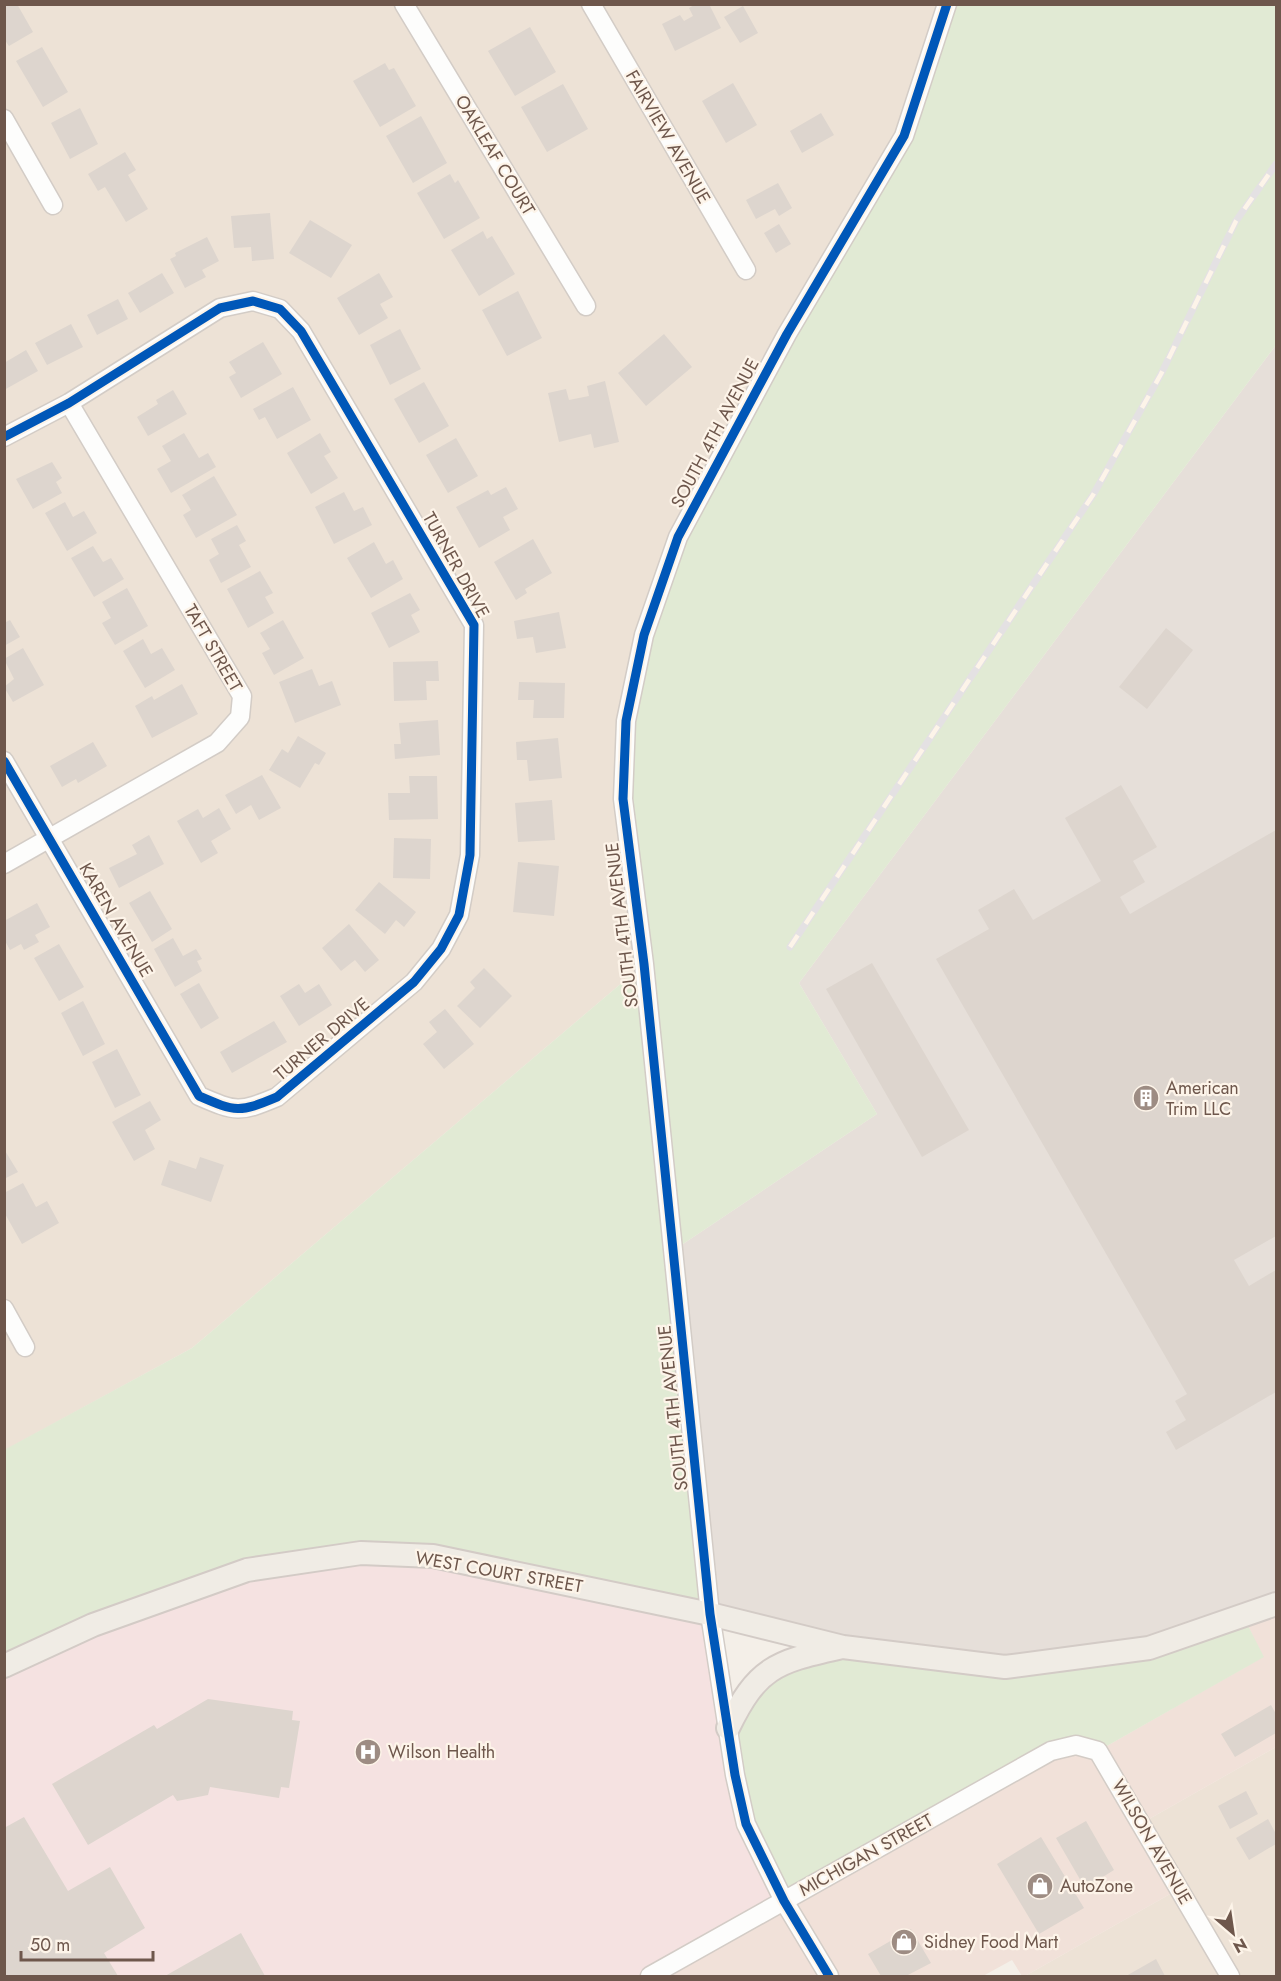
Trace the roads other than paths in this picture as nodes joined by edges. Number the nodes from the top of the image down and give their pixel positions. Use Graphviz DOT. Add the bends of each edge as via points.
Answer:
graph roads {
  1 [pos="404,4"];
  2 [pos="591,4"];
  3 [pos="947,4"];
  4 [pos="4,119"];
  5 [pos="53,205"];
  6 [pos="746,270"];
  7 [pos="586,306"];
  8 [pos="69,402"];
  9 [pos="4,437"];
  10 [pos="4,761"];
  11 [pos="50,839"];
  12 [pos="4,864"];
  13 [pos="199,1096"];
  14 [pos="4,1310"];
  15 [pos="25,1347"];
  16 [pos="1276,1604"];
  17 [pos="710,1614"];
  18 [pos="843,1647"];
  19 [pos="4,1666"];
  20 [pos="728,1728"];
  21 [pos="1051,1752"];
  22 [pos="784,1901"];
  23 [pos="659,1974"];
  24 [pos="829,1977"];
  25 [pos="1230,1977"];
  1 -- 7 [label="street, OAKLEAF COURT"];
  2 -- 6 [label="street, FAIRVIEW AVENUE"];
  3 -- 17 [label="street, SOUTH 4TH AVENUE" via="904,136 787,334 678,537 644,634 626,722 623,798 657,1084"];
  4 -- 5 [label="street"];
  8 -- 9 [label="street, TURNER DRIVE"];
  8 -- 11 [label="street, TAFT STREET" via="242,696 240,717 217,743"];
  8 -- 13 [label="street, TURNER DRIVE" via="220,308 253,301 280,309 301,331 474,626 470,855 459,915 441,948 414,982 277,1097 230,1110"];
  10 -- 11 [label="street, KAREN AVENUE"];
  11 -- 12 [label="street, TAFT STREET"];
  11 -- 13 [label="street, KAREN AVENUE"];
  14 -- 15 [label="street"];
  16 -- 18 [label="main road, WEST COURT STREET" via="1149,1648 1005,1667"];
  17 -- 18 [label="main road, WEST COURT STREET"];
  17 -- 19 [label="main road, WEST COURT STREET" via="433,1556 361,1553 247,1570 93,1625"];
  17 -- 20 [label="street, SOUTH 4TH AVENUE"];
  18 -- 20 [label="main road" via="793,1658 762,1674 742,1698"];
  20 -- 22 [label="street, SOUTH 4TH AVENUE" via="746,1824"];
  21 -- 22 [label="street, MICHIGAN STREET"];
  21 -- 25 [label="street, WILSON AVENUE" via="1076,1745 1098,1751"];
  22 -- 23 [label="street, MICHIGAN STREET"];
  22 -- 24 [label="street, SOUTH 4TH AVENUE"];
}
